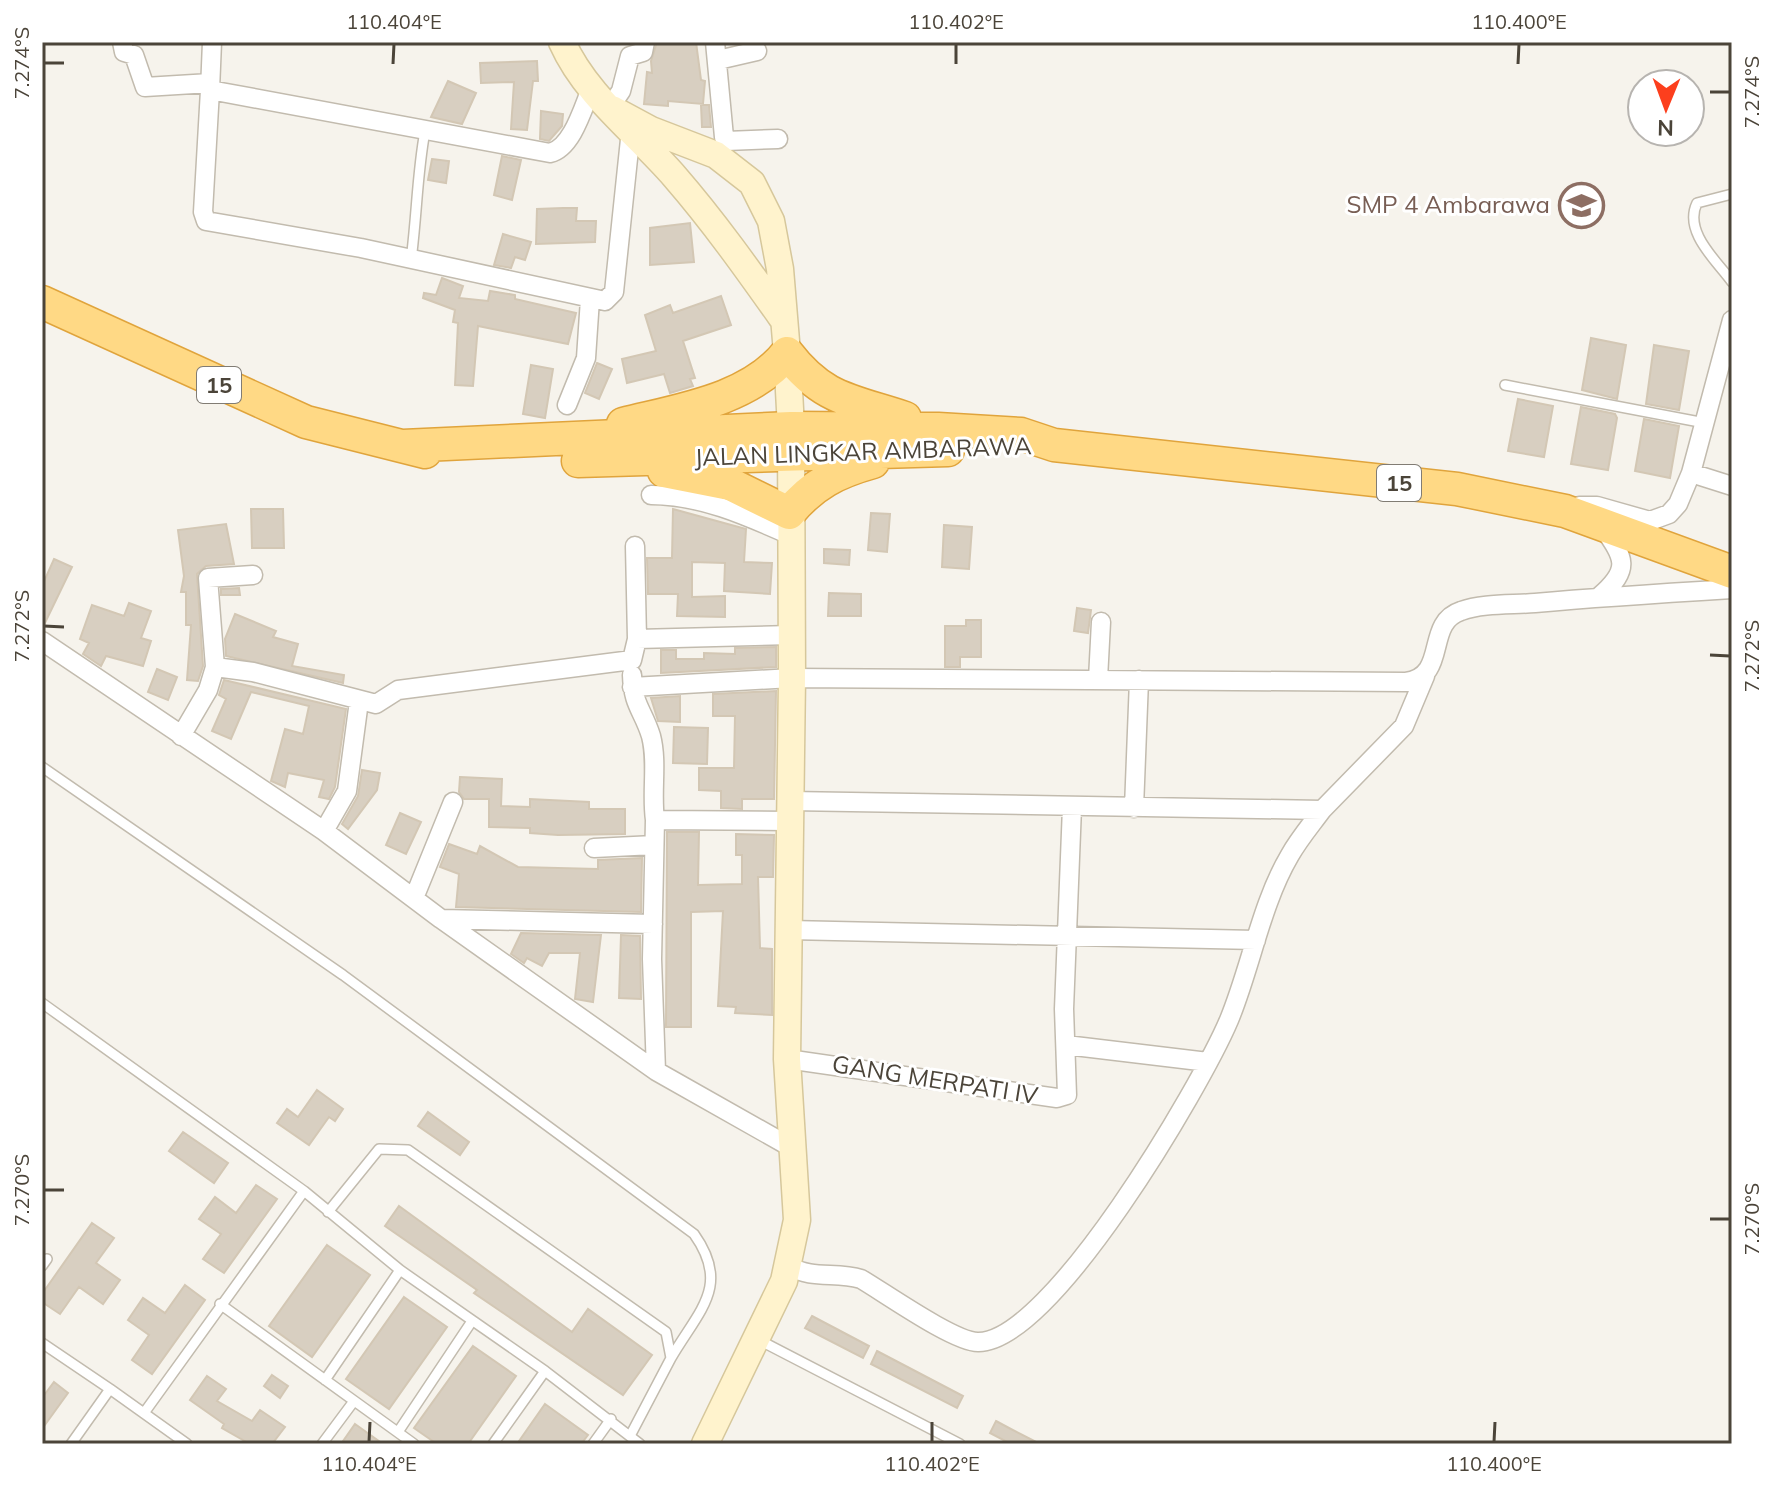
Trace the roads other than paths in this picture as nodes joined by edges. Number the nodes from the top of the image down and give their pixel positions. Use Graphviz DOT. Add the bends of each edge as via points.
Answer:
graph roads {
  1 [pos="122,42"];
  2 [pos="212,42"];
  3 [pos="562,42"];
  4 [pos="645,42"];
  5 [pos="716,51"];
  6 [pos="757,51"];
  7 [pos="210,87"];
  8 [pos="591,89"];
  9 [pos="611,108"];
  10 [pos="631,130"];
  11 [pos="425,131"];
  12 [pos="778,139"];
  13 [pos="1732,194"];
  14 [pos="411,260"];
  15 [pos="1732,282"];
  16 [pos="590,299"];
  17 [pos="42,302"];
  18 [pos="782,318"];
  19 [pos="1732,320"];
  20 [pos="787,353"];
  21 [pos="1727,364"];
  22 [pos="1505,385"];
  23 [pos="567,405"];
  24 [pos="1705,423"];
  25 [pos="940,439"];
  26 [pos="790,441"];
  27 [pos="554,451"];
  28 [pos="1691,473"];
  29 [pos="1732,486"];
  30 [pos="651,495"];
  31 [pos="1565,511"];
  32 [pos="789,524"];
  33 [pos="1601,524"];
  34 [pos="635,546"];
  35 [pos="1732,572"];
  36 [pos="253,575"];
  37 [pos="1732,589"];
  38 [pos="1600,596"];
  39 [pos="1101,622"];
  40 [pos="791,635"];
  41 [pos="637,639"];
  42 [pos="42,641"];
  43 [pos="632,660"];
  44 [pos="215,667"];
  45 [pos="1425,676"];
  46 [pos="792,678"];
  47 [pos="1098,679"];
  48 [pos="1139,680"];
  49 [pos="632,687"];
  50 [pos="359,701"];
  51 [pos="181,736"];
  52 [pos="42,767"];
  53 [pos="453,802"];
  54 [pos="1072,807"];
  55 [pos="1134,808"];
  56 [pos="1322,810"];
  57 [pos="790,811"];
  58 [pos="655,820"];
  59 [pos="324,831"];
  60 [pos="654,845"];
  61 [pos="594,848"];
  62 [pos="414,898"];
  63 [pos="441,919"];
  64 [pos="653,924"];
  65 [pos="789,930"];
  66 [pos="1066,937"];
  67 [pos="1256,940"];
  68 [pos="42,1003"];
  69 [pos="1066,1045"];
  70 [pos="787,1059"];
  71 [pos="1208,1062"];
  72 [pos="656,1071"];
  73 [pos="794,1149"];
  74 [pos="304,1191"];
  75 [pos="328,1212"];
  76 [pos="789,1266"];
  77 [pos="400,1270"];
  78 [pos="220,1304"];
  79 [pos="472,1321"];
  80 [pos="757,1339"];
  81 [pos="42,1343"];
  82 [pos="671,1358"];
  83 [pos="545,1371"];
  84 [pos="325,1380"];
  85 [pos="110,1389"];
  86 [pos="354,1401"];
  87 [pos="144,1413"];
  88 [pos="611,1419"];
  89 [pos="398,1432"];
  90 [pos="630,1436"];
  91 [pos="956,1443"];
  92 [pos="71,1444"];
  93 [pos="187,1444"];
  94 [pos="322,1444"];
  95 [pos="414,1444"];
  96 [pos="493,1444"];
  97 [pos="593,1444"];
  98 [pos="640,1444"];
  99 [pos="705,1444"];
  1 -- 7 [label="street" via="124,52 134,55 145,87"];
  2 -- 7 [label="street"];
  3 -- 8 [label="main road"];
  4 -- 9 [label="street" via="643,52 630,56"];
  5 -- 6 [label="street"];
  5 -- 12 [label="street" via="726,141"];
  7 -- 11 [label="street"];
  7 -- 14 [label="street" via="206,221"];
  8 -- 9 [label="main road"];
  8 -- 11 [label="street" via="555,153"];
  9 -- 10 [label="main road"];
  9 -- 18 [label="main road" via="716,155 752,183 771,221"];
  10 -- 16 [label="street" via="614,292 605,301"];
  10 -- 18 [label="main road" via="737,254"];
  11 -- 14 [label="lane"];
  13 -- 15 [label="lane" via="1697,203 1693,217 1699,239"];
  14 -- 16 [label="street"];
  16 -- 23 [label="street" via="586,358"];
  17 -- 27 [label="highway, JALAN LINGKAR AMBARAWA / 15" via="306,422 403,446"];
  18 -- 20 [label="main road"];
  19 -- 21 [label="street"];
  20 -- 25 [label="highway" via="825,391"];
  20 -- 26 [label="main road"];
  20 -- 27 [label="highway" via="758,381 725,395"];
  21 -- 24 [label="street"];
  22 -- 24 [label="lane"];
  24 -- 28 [label="street"];
  25 -- 26 [label="highway, JALAN LINGKAR AMBARAWA / 15"];
  25 -- 31 [label="highway, JALAN LINGKAR AMBARAWA / 15" via="1021,434 1054,445 1457,489"];
  25 -- 32 [label="highway" via="831,475 807,492"];
  26 -- 27 [label="highway, JALAN LINGKAR AMBARAWA / 15"];
  26 -- 32 [label="main road"];
  27 -- 32 [label="highway" via="730,484"];
  28 -- 29 [label="street"];
  28 -- 31 [label="street" via="1684,496 1660,519 1641,520 1583,505"];
  30 -- 32 [label="street" via="681,495"];
  31 -- 33 [label="highway, 15"];
  32 -- 40 [label="main road"];
  33 -- 35 [label="highway, 15"];
  33 -- 38 [label="street" via="1623,565 1621,575"];
  34 -- 41 [label="street"];
  36 -- 44 [label="street" via="208,578"];
  37 -- 38 [label="street"];
  38 -- 45 [label="street" via="1462,611 1442,626"];
  39 -- 47 [label="street"];
  40 -- 41 [label="street"];
  40 -- 46 [label="main road"];
  41 -- 43 [label="street"];
  42 -- 51 [label="street"];
  43 -- 49 [label="street"];
  43 -- 50 [label="street" via="398,690 381,703"];
  44 -- 50 [label="street"];
  44 -- 51 [label="street"];
  45 -- 48 [label="street" via="1406,682"];
  45 -- 56 [label="street" via="1404,726"];
  46 -- 47 [label="street"];
  46 -- 49 [label="street"];
  46 -- 57 [label="main road"];
  47 -- 48 [label="street"];
  48 -- 55 [label="street"];
  49 -- 58 [label="street" via="653,749"];
  50 -- 59 [label="street" via="347,791"];
  51 -- 59 [label="street"];
  52 -- 82 [label="lane" via="343,975 694,1234 709,1255 713,1285"];
  53 -- 62 [label="street"];
  54 -- 55 [label="street"];
  54 -- 57 [label="street"];
  54 -- 66 [label="street, GANG MERPATI IV"];
  55 -- 56 [label="street"];
  56 -- 67 [label="street" via="1289,856"];
  57 -- 58 [label="street"];
  57 -- 65 [label="main road"];
  58 -- 60 [label="street"];
  59 -- 62 [label="street"];
  60 -- 61 [label="street"];
  60 -- 64 [label="street"];
  62 -- 63 [label="street"];
  63 -- 64 [label="street"];
  63 -- 72 [label="street"];
  64 -- 72 [label="street"];
  65 -- 66 [label="street"];
  65 -- 70 [label="main road"];
  66 -- 67 [label="street"];
  66 -- 69 [label="street, GANG MERPATI IV"];
  67 -- 71 [label="street" via="1229,1020"];
  68 -- 74 [label="lane"];
  69 -- 70 [label="street, GANG MERPATI IV" via="1068,1091 1057,1098"];
  69 -- 71 [label="street"];
  70 -- 73 [label="main road"];
  71 -- 76 [label="street" via="1179,1120 1067,1277 1001,1338 959,1338 861,1279 812,1276"];
  72 -- 73 [label="street"];
  73 -- 76 [label="main road" via="797,1206"];
  74 -- 75 [label="lane"];
  74 -- 78 [label="lane"];
  75 -- 77 [label="lane"];
  75 -- 82 [label="lane" via="379,1149 408,1150 666,1332"];
  76 -- 80 [label="main road"];
  77 -- 79 [label="lane"];
  77 -- 84 [label="lane"];
  78 -- 84 [label="lane"];
  78 -- 87 [label="lane"];
  79 -- 83 [label="lane"];
  79 -- 89 [label="lane"];
  80 -- 91 [label="lane"];
  80 -- 99 [label="main road"];
  81 -- 85 [label="lane"];
  82 -- 90 [label="lane"];
  83 -- 88 [label="lane"];
  83 -- 96 [label="lane"];
  84 -- 86 [label="lane"];
  85 -- 87 [label="lane"];
  85 -- 92 [label="lane"];
  86 -- 89 [label="lane"];
  86 -- 94 [label="lane"];
  87 -- 93 [label="lane"];
  88 -- 90 [label="lane"];
  88 -- 97 [label="lane"];
  89 -- 95 [label="lane"];
  90 -- 98 [label="lane"];
}
